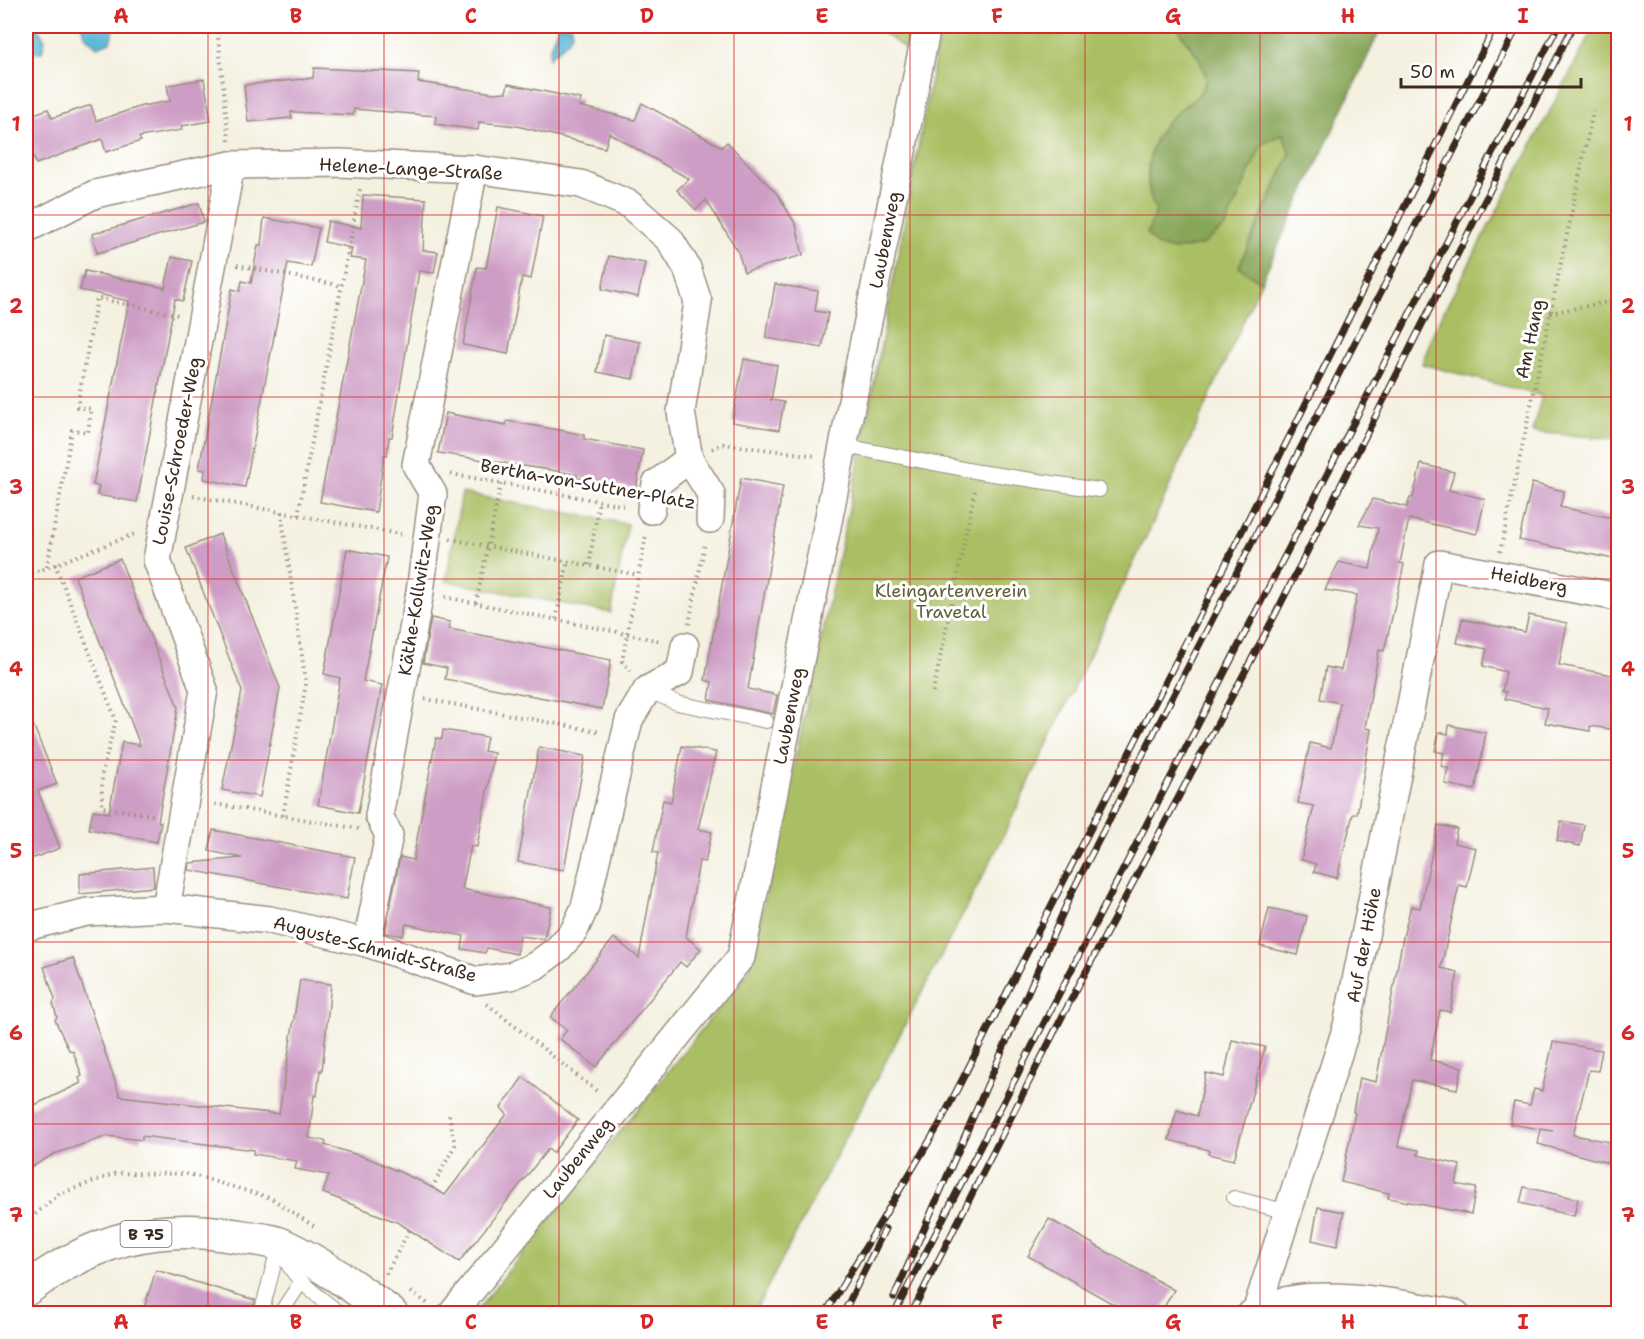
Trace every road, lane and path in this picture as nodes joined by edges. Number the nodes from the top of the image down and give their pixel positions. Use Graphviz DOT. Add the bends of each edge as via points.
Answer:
graph roads {
  1 [pos="217,26"];
  2 [pos="927,26"];
  3 [pos="1593,111"];
  4 [pos="226,115"];
  5 [pos="365,164"];
  6 [pos="231,165"];
  7 [pos="474,169"];
  8 [pos="26,229"];
  9 [pos="214,260"];
  10 [pos="342,286"];
  11 [pos="1618,300"];
  12 [pos="1550,313"];
  13 [pos="202,320"];
  14 [pos="843,453"];
  15 [pos="689,459"];
  16 [pos="979,472"];
  17 [pos="425,481"];
  18 [pos="501,483"];
  19 [pos="1099,490"];
  20 [pos="170,492"];
  21 [pos="600,501"];
  22 [pos="651,510"];
  23 [pos="281,512"];
  24 [pos="298,515"];
  25 [pos="710,519"];
  26 [pos="163,522"];
  27 [pos="428,540"];
  28 [pos="487,546"];
  29 [pos="568,561"];
  30 [pos="55,564"];
  31 [pos="1439,564"];
  32 [pos="589,565"];
  33 [pos="47,567"];
  34 [pos="1496,573"];
  35 [pos="638,575"];
  36 [pos="26,576"];
  37 [pos="420,592"];
  38 [pos="1618,597"];
  39 [pos="476,603"];
  40 [pos="556,619"];
  41 [pos="627,634"];
  42 [pos="685,646"];
  43 [pos="647,690"];
  44 [pos="933,692"];
  45 [pos="402,695"];
  46 [pos="766,721"];
  47 [pos="625,737"];
  48 [pos="215,804"];
  49 [pos="283,816"];
  50 [pos="181,820"];
  51 [pos="388,835"];
  52 [pos="166,908"];
  53 [pos="26,927"];
  54 [pos="367,943"];
  55 [pos="476,981"];
  56 [pos="618,1108"];
  57 [pos="449,1114"];
  58 [pos="432,1188"];
  59 [pos="1234,1198"];
  60 [pos="1288,1212"];
  61 [pos="410,1229"];
  62 [pos="280,1243"];
  63 [pos="386,1274"];
  64 [pos="301,1282"];
  65 [pos="26,1288"];
  66 [pos="1254,1311"];
  67 [pos="261,1314"];
  68 [pos="280,1314"];
  69 [pos="340,1314"];
  70 [pos="391,1314"];
  71 [pos="452,1314"];
  72 [pos="1456,1314"];
  1 -- 4 [label="path"];
  2 -- 14 [label="street, Laubenweg"];
  3 -- 12 [label="path, Am Hang"];
  5 -- 6 [label="street, Helene-Lange-Straße"];
  5 -- 7 [label="street, Helene-Lange-Straße"];
  5 -- 10 [label="path"];
  6 -- 8 [label="street, Helene-Lange-Straße" via="95,194"];
  6 -- 9 [label="street, Louise-Schroeder-Weg"];
  7 -- 15 [label="street, Helene-Lange-Straße" via="581,184 630,204 670,240 687,268 698,302 681,412"];
  7 -- 17 [label="street, Käthe-Kollwitz-Weg" via="416,465"];
  9 -- 10 [label="path"];
  9 -- 13 [label="street, Louise-Schroeder-Weg"];
  10 -- 24 [label="path"];
  11 -- 12 [label="path"];
  12 -- 34 [label="path, Am Hang"];
  13 -- 20 [label="street, Louise-Schroeder-Weg"];
  13 -- 33 [label="path" via="97,298 77,407 91,409 88,432 72,430"];
  14 -- 15 [label="path" via="723,444"];
  14 -- 16 [label="lane"];
  14 -- 56 [label="street, Laubenweg" via="741,957"];
  15 -- 22 [label="street" via="656,484"];
  15 -- 25 [label="street, Helene-Lange-Straße" via="711,494"];
  16 -- 19 [label="lane"];
  16 -- 44 [label="path"];
  17 -- 18 [label="path, Bertha-von-Suttner-Platz" via="443,472"];
  17 -- 27 [label="street, Käthe-Kollwitz-Weg" via="433,494"];
  18 -- 21 [label="path, Bertha-von-Suttner-Platz"];
  18 -- 28 [label="path"];
  20 -- 23 [label="path"];
  20 -- 26 [label="street, Louise-Schroeder-Weg"];
  21 -- 22 [label="path, Bertha-von-Suttner-Platz"];
  21 -- 32 [label="path"];
  22 -- 35 [label="path"];
  23 -- 24 [label="path"];
  23 -- 49 [label="path" via="306,683"];
  24 -- 27 [label="path"];
  25 -- 42 [label="path, Bertha-von-Suttner-Platz"];
  26 -- 30 [label="path"];
  26 -- 50 [label="street, Louise-Schroeder-Weg" via="157,560 204,690"];
  27 -- 28 [label="path" via="454,539"];
  27 -- 37 [label="street, Käthe-Kollwitz-Weg"];
  28 -- 29 [label="path"];
  28 -- 39 [label="path"];
  29 -- 32 [label="path"];
  29 -- 40 [label="path"];
  30 -- 33 [label="path"];
  30 -- 50 [label="path" via="116,720 102,773 102,807"];
  31 -- 34 [label="street, Heidberg"];
  31 -- 60 [label="street, Auf der Höhe" via="1347,1026"];
  32 -- 35 [label="path"];
  33 -- 36 [label="path"];
  34 -- 38 [label="street, Heidberg"];
  35 -- 41 [label="path"];
  37 -- 39 [label="path"];
  37 -- 45 [label="street, Käthe-Kollwitz-Weg"];
  39 -- 40 [label="path"];
  40 -- 41 [label="path"];
  41 -- 42 [label="path"];
  41 -- 43 [label="path" via="622,661"];
  42 -- 43 [label="street" via="680,672"];
  43 -- 46 [label="lane" via="677,703"];
  43 -- 47 [label="street, Auguste-Schmidt-Straße" via="629,720"];
  45 -- 47 [label="path"];
  45 -- 51 [label="street, Käthe-Kollwitz-Weg" via="379,816"];
  47 -- 55 [label="street, Auguste-Schmidt-Straße" via="585,907 574,931 535,966 510,976"];
  48 -- 49 [label="path"];
  49 -- 51 [label="path"];
  50 -- 52 [label="street, Louise-Schroeder-Weg"];
  51 -- 54 [label="street, Käthe-Kollwitz-Weg"];
  52 -- 53 [label="street, Auguste-Schmidt-Straße" via="87,912"];
  52 -- 54 [label="street, Auguste-Schmidt-Straße" via="270,920"];
  54 -- 55 [label="street, Auguste-Schmidt-Straße"];
  55 -- 56 [label="path" via="481,999"];
  56 -- 71 [label="street, Laubenweg"];
  57 -- 58 [label="path" via="455,1145"];
  59 -- 60 [label="lane"];
  60 -- 66 [label="street, Auf der Höhe"];
  61 -- 63 [label="path"];
  62 -- 64 [label="lane" via="286,1265"];
  62 -- 65 [label="main road, B 75" via="209,1232 155,1232 122,1238 83,1252"];
  62 -- 67 [label="lane"];
  62 -- 70 [label="main road, B 75" via="352,1285"];
  64 -- 68 [label="lane"];
  64 -- 69 [label="lane"];
  66 -- 72 [label="street" via="1296,1298 1341,1298 1387,1300"];
}
